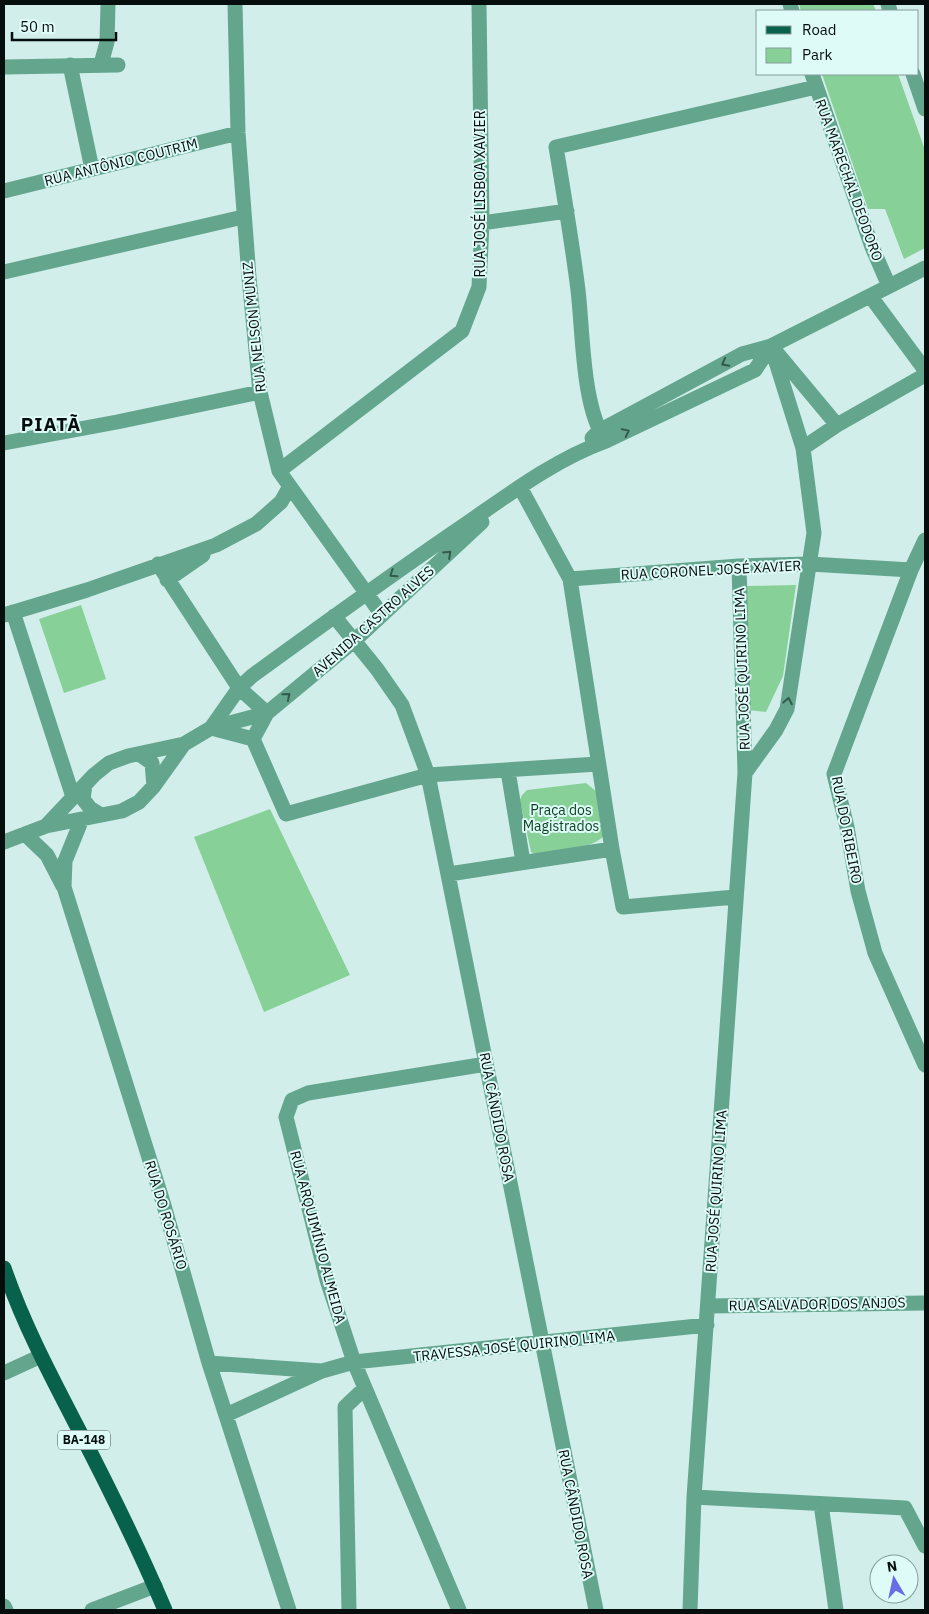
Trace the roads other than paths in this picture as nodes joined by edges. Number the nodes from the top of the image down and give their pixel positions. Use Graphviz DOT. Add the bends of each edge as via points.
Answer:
graph roads {
  1 [pos="108,4"];
  2 [pos="234,4"];
  3 [pos="479,4"];
  4 [pos="101,64"];
  5 [pos="70,65"];
  6 [pos="118,65"];
  7 [pos="4,67"];
  8 [pos="913,75"];
  9 [pos="814,80"];
  10 [pos="925,109"];
  11 [pos="238,133"];
  12 [pos="92,169"];
  13 [pos="4,191"];
  14 [pos="567,211"];
  15 [pos="243,217"];
  16 [pos="482,223"];
  17 [pos="925,268"];
  18 [pos="4,272"];
  19 [pos="889,286"];
  20 [pos="871,297"];
  21 [pos="771,346"];
  22 [pos="925,370"];
  23 [pos="925,375"];
  24 [pos="260,392"];
  25 [pos="837,426"];
  26 [pos="602,436"];
  27 [pos="4,442"];
  28 [pos="803,448"];
  29 [pos="279,471"];
  30 [pos="520,487"];
  31 [pos="289,488"];
  32 [pos="925,540"];
  33 [pos="216,545"];
  34 [pos="158,564"];
  35 [pos="810,564"];
  36 [pos="739,566"];
  37 [pos="911,570"];
  38 [pos="570,579"];
  39 [pos="168,580"];
  40 [pos="365,593"];
  41 [pos="9,614"];
  42 [pos="382,615"];
  43 [pos="334,616"];
  44 [pos="354,641"];
  45 [pos="239,688"];
  46 [pos="266,713"];
  47 [pos="211,728"];
  48 [pos="744,728"];
  49 [pos="776,730"];
  50 [pos="253,739"];
  51 [pos="184,744"];
  52 [pos="140,754"];
  53 [pos="598,764"];
  54 [pos="508,772"];
  55 [pos="745,772"];
  56 [pos="428,775"];
  57 [pos="85,785"];
  58 [pos="154,786"];
  59 [pos="73,797"];
  60 [pos="101,815"];
  61 [pos="82,819"];
  62 [pos="46,826"];
  63 [pos="25,834"];
  64 [pos="4,842"];
  65 [pos="612,850"];
  66 [pos="524,862"];
  67 [pos="449,874"];
  68 [pos="64,888"];
  69 [pos="736,897"];
  70 [pos="486,1064"];
  71 [pos="925,1065"];
  72 [pos="4,1268"];
  73 [pos="925,1303"];
  74 [pos="708,1306"];
  75 [pos="707,1325"];
  76 [pos="542,1343"];
  77 [pos="41,1356"];
  78 [pos="354,1362"];
  79 [pos="209,1363"];
  80 [pos="322,1371"];
  81 [pos="4,1373"];
  82 [pos="365,1388"];
  83 [pos="226,1415"];
  84 [pos="694,1497"];
  85 [pos="821,1504"];
  86 [pos="924,1541"];
  87 [pos="155,1586"];
  88 [pos="4,1606"];
  89 [pos="6,1610"];
  90 [pos="92,1610"];
  91 [pos="166,1610"];
  92 [pos="290,1610"];
  93 [pos="349,1610"];
  94 [pos="460,1610"];
  95 [pos="596,1610"];
  96 [pos="690,1610"];
  97 [pos="836,1610"];
  1 -- 4 [label="street" via="107,42"];
  2 -- 11 [label="street, RUA NELSON MUNIZ"];
  3 -- 16 [label="street, RUA JOSÉ LISBOA XAVIER"];
  4 -- 5 [label="street"];
  4 -- 6 [label="street"];
  5 -- 7 [label="street"];
  5 -- 12 [label="street"];
  8 -- 10 [label="street"];
  9 -- 14 [label="street" via="556,147"];
  9 -- 19 [label="street, RUA MARECHAL DEODORO" via="872,247"];
  11 -- 12 [label="street, RUA ANTÔNIO COUTRIM"];
  11 -- 15 [label="street, RUA NELSON MUNIZ"];
  12 -- 13 [label="street, RUA ANTÔNIO COUTRIM"];
  14 -- 16 [label="street"];
  14 -- 26 [label="street" via="590,396"];
  15 -- 18 [label="street"];
  15 -- 24 [label="street, RUA NELSON MUNIZ"];
  16 -- 29 [label="street, RUA JOSÉ LISBOA XAVIER" via="479,287 462,331"];
  17 -- 19 [label="street, AVENIDA CASTRO ALVES"];
  19 -- 20 [label="street, AVENIDA CASTRO ALVES"];
  20 -- 21 [label="street, AVENIDA CASTRO ALVES"];
  20 -- 22 [label="street"];
  21 -- 25 [label="street"];
  21 -- 26 [label="street, AVENIDA CASTRO ALVES" via="742,354"];
  21 -- 28 [label="street, RUA JOSÉ QUIRINO LIMA"];
  23 -- 25 [label="street"];
  24 -- 27 [label="street"];
  24 -- 29 [label="street, RUA NELSON MUNIZ"];
  25 -- 28 [label="street"];
  26 -- 30 [label="street, AVENIDA CASTRO ALVES"];
  28 -- 35 [label="street, RUA JOSÉ QUIRINO LIMA" via="814,533"];
  29 -- 31 [label="street, RUA NELSON MUNIZ"];
  30 -- 38 [label="street"];
  30 -- 40 [label="street, AVENIDA CASTRO ALVES, one-way"];
  42 -- 30 [label="street, AVENIDA CASTRO ALVES, one-way"];
  31 -- 33 [label="street" via="281,502 256,524"];
  31 -- 40 [label="street, RUA NELSON MUNIZ"];
  32 -- 37 [label="street, RUA DO RIBEIRO"];
  33 -- 34 [label="street"];
  33 -- 39 [label="street"];
  34 -- 39 [label="street"];
  34 -- 41 [label="street"];
  35 -- 36 [label="street, RUA CORONEL JOSÉ XAVIER"];
  35 -- 37 [label="street, RUA CORONEL JOSÉ XAVIER"];
  49 -- 35 [label="street, RUA JOSÉ QUIRINO LIMA, one-way" via="786,710"];
  36 -- 38 [label="street, RUA CORONEL JOSÉ XAVIER"];
  36 -- 48 [label="street, RUA JOSÉ QUIRINO LIMA"];
  37 -- 71 [label="street, RUA DO RIBEIRO" via="834,774 858,891 875,953"];
  38 -- 53 [label="street"];
  39 -- 45 [label="street"];
  40 -- 42 [label="street, RUA NELSON MUNIZ"];
  40 -- 43 [label="street, AVENIDA CASTRO ALVES"];
  41 -- 59 [label="street"];
  42 -- 44 [label="street, AVENIDA CASTRO ALVES"];
  43 -- 44 [label="street, RUA CÂNDIDO ROSA"];
  43 -- 45 [label="street, AVENIDA CASTRO ALVES"];
  46 -- 44 [label="street, AVENIDA CASTRO ALVES, one-way"];
  44 -- 56 [label="street, RUA CÂNDIDO ROSA" via="402,705"];
  45 -- 46 [label="street"];
  45 -- 47 [label="street, AVENIDA CASTRO ALVES"];
  46 -- 47 [label="street, AVENIDA CASTRO ALVES"];
  46 -- 50 [label="street"];
  47 -- 50 [label="street"];
  47 -- 51 [label="street, AVENIDA CASTRO ALVES"];
  48 -- 49 [label="street" via="758,732"];
  48 -- 55 [label="street, RUA JOSÉ QUIRINO LIMA"];
  49 -- 55 [label="street, RUA JOSÉ QUIRINO LIMA"];
  50 -- 56 [label="street" via="286,814"];
  51 -- 52 [label="street, AVENIDA CASTRO ALVES"];
  51 -- 58 [label="street, AVENIDA CASTRO ALVES"];
  52 -- 57 [label="street, AVENIDA CASTRO ALVES" via="109,763"];
  52 -- 58 [label="street" via="152,763"];
  53 -- 54 [label="street"];
  53 -- 65 [label="street"];
  54 -- 56 [label="street"];
  54 -- 66 [label="street"];
  55 -- 69 [label="street, RUA JOSÉ QUIRINO LIMA"];
  56 -- 67 [label="street, RUA CÂNDIDO ROSA"];
  57 -- 59 [label="street, AVENIDA CASTRO ALVES"];
  57 -- 60 [label="street" via="83,799"];
  58 -- 60 [label="street, AVENIDA CASTRO ALVES" via="139,802 122,811"];
  59 -- 62 [label="street, AVENIDA CASTRO ALVES"];
  60 -- 61 [label="street, AVENIDA CASTRO ALVES"];
  61 -- 62 [label="street, AVENIDA CASTRO ALVES"];
  61 -- 68 [label="street, RUA DO ROSÁRIO" via="65,861"];
  62 -- 63 [label="street, AVENIDA CASTRO ALVES"];
  63 -- 64 [label="street, AVENIDA CASTRO ALVES"];
  63 -- 68 [label="street" via="47,855"];
  65 -- 66 [label="street"];
  65 -- 69 [label="street" via="623,907"];
  66 -- 67 [label="street"];
  67 -- 70 [label="street, RUA CÂNDIDO ROSA"];
  68 -- 79 [label="street, RUA DO ROSÁRIO"];
  69 -- 74 [label="street, RUA JOSÉ QUIRINO LIMA"];
  70 -- 76 [label="street, RUA CÂNDIDO ROSA"];
  70 -- 78 [label="street, RUA ARQUIMÍNIO ALMEIDA" via="308,1093 292,1100 286,1117 327,1280"];
  72 -- 77 [label="main road, BA-148"];
  73 -- 74 [label="street, RUA SALVADOR DOS ANJOS"];
  74 -- 75 [label="street, RUA JOSÉ QUIRINO LIMA"];
  75 -- 76 [label="street, TRAVESSA JOSÉ QUIRINO LIMA"];
  75 -- 84 [label="street, RUA JOSÉ QUIRINO LIMA"];
  76 -- 78 [label="street, TRAVESSA JOSÉ QUIRINO LIMA"];
  76 -- 95 [label="street, RUA CÂNDIDO ROSA"];
  77 -- 81 [label="street"];
  77 -- 87 [label="main road, BA-148"];
  78 -- 80 [label="street, TRAVESSA JOSÉ QUIRINO LIMA"];
  78 -- 82 [label="street, RUA ARQUIMÍNIO ALMEIDA"];
  79 -- 80 [label="street"];
  79 -- 83 [label="street, RUA DO ROSÁRIO"];
  80 -- 83 [label="street"];
  82 -- 93 [label="street" via="345,1407"];
  82 -- 94 [label="street, RUA ARQUIMÍNIO ALMEIDA"];
  83 -- 92 [label="street, RUA DO ROSÁRIO"];
  84 -- 85 [label="street"];
  84 -- 96 [label="street, RUA JOSÉ QUIRINO LIMA"];
  85 -- 86 [label="street" via="905,1508"];
  85 -- 97 [label="street"];
  87 -- 90 [label="street"];
  87 -- 91 [label="main road, BA-148"];
  88 -- 89 [label="street"];
}
